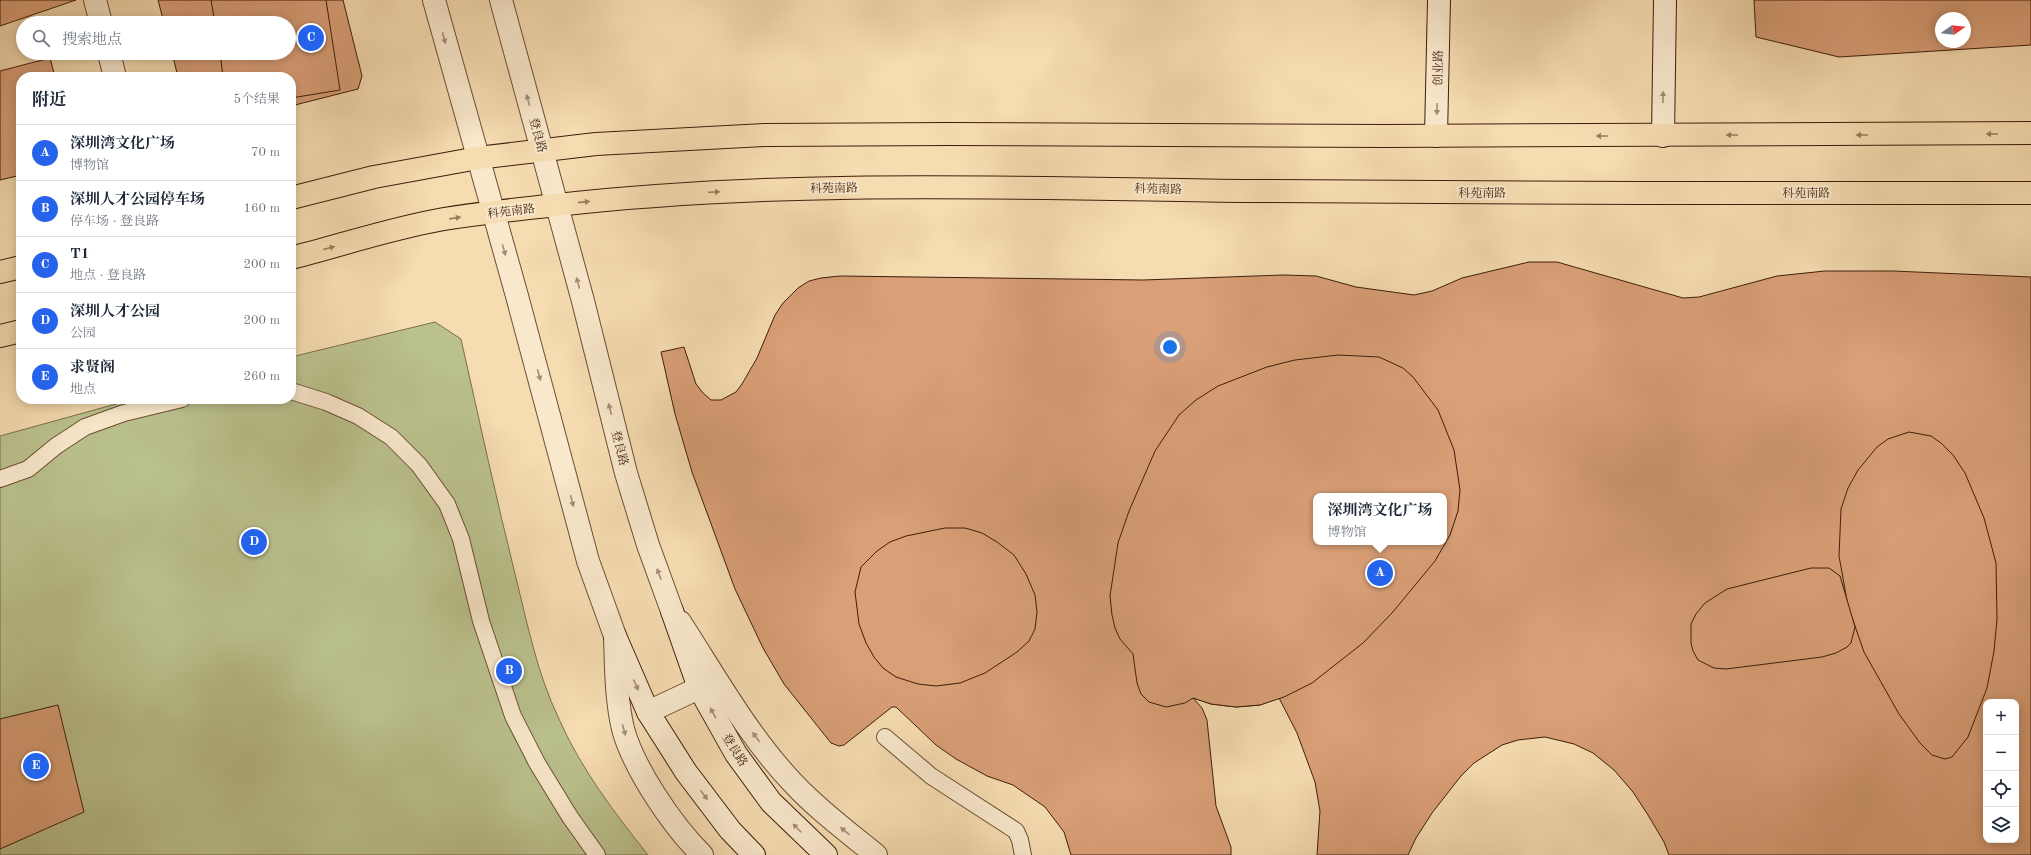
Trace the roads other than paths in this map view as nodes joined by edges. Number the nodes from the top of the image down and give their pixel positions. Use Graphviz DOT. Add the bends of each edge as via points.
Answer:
graph roads {
  1 [pos="95,0"];
  2 [pos="434,0"];
  3 [pos="501,0"];
  4 [pos="1439,0"];
  5 [pos="1665,0"];
  6 [pos="99,16"];
  7 [pos="111,60"];
  8 [pos="114,72"];
  9 [pos="2031,133"];
  10 [pos="1436,136"];
  11 [pos="1663,136"];
  12 [pos="542,150"];
  13 [pos="478,158"];
  14 [pos="2031,193"];
  15 [pos="296,197"];
  16 [pos="557,205"];
  17 [pos="494,212"];
  18 [pos="296,257"];
  19 [pos="16,268"];
  20 [pos="0,272"];
  21 [pos="16,332"];
  22 [pos="0,336"];
  23 [pos="296,393"];
  24 [pos="160,404"];
  25 [pos="0,479"];
  26 [pos="672,610"];
  27 [pos="615,636"];
  28 [pos="699,688"];
  29 [pos="648,712"];
  30 [pos="885,737"];
  31 [pos="597,855"];
  32 [pos="702,855"];
  33 [pos="754,855"];
  34 [pos="826,855"];
  35 [pos="876,855"];
  36 [pos="1023,855"];
  1 -- 6 [label="street"];
  2 -- 13 [label="street, one-way"];
  12 -- 3 [label="street, 登良路, one-way"];
  4 -- 10 [label="street, 创业路, one-way"];
  11 -- 5 [label="street, one-way"];
  7 -- 8 [label="street"];
  9 -- 11 [label="main road, one-way"];
  11 -- 10 [label="main road, one-way"];
  10 -- 12 [label="main road" via="765,135 596,144"];
  12 -- 13 [label="main road"];
  12 -- 16 [label="street, 登良路"];
  13 -- 15 [label="main road" via="374,177"];
  13 -- 17 [label="street"];
  16 -- 14 [label="main road, 科苑南路, one-way" via="691,192 949,187 1386,192"];
  16 -- 17 [label="main road, 科苑南路"];
  26 -- 16 [label="street, 登良路, one-way" via="648,545 626,473"];
  18 -- 17 [label="main road, 科苑南路, one-way" via="415,225"];
  17 -- 27 [label="street, one-way" via="588,561"];
  19 -- 20 [label="main road"];
  21 -- 22 [label="main road"];
  23 -- 31 [label="lane" via="358,416 391,437 419,465 447,504 461,540 481,621 513,716 537,763"];
  24 -- 25 [label="lane" via="124,412 85,427 28,469"];
  26 -- 28 [label="street, 登良路"];
  35 -- 26 [label="street, one-way" via="793,783 756,738"];
  27 -- 29 [label="street, one-way"];
  27 -- 32 [label="street, one-way" via="618,704 631,752 669,816"];
  28 -- 29 [label="street"];
  34 -- 28 [label="street, 登良路, one-way" via="771,802 736,754"];
  29 -- 33 [label="street, one-way" via="691,778 730,830"];
  30 -- 36 [label="lane" via="931,776 1016,831"];
}
